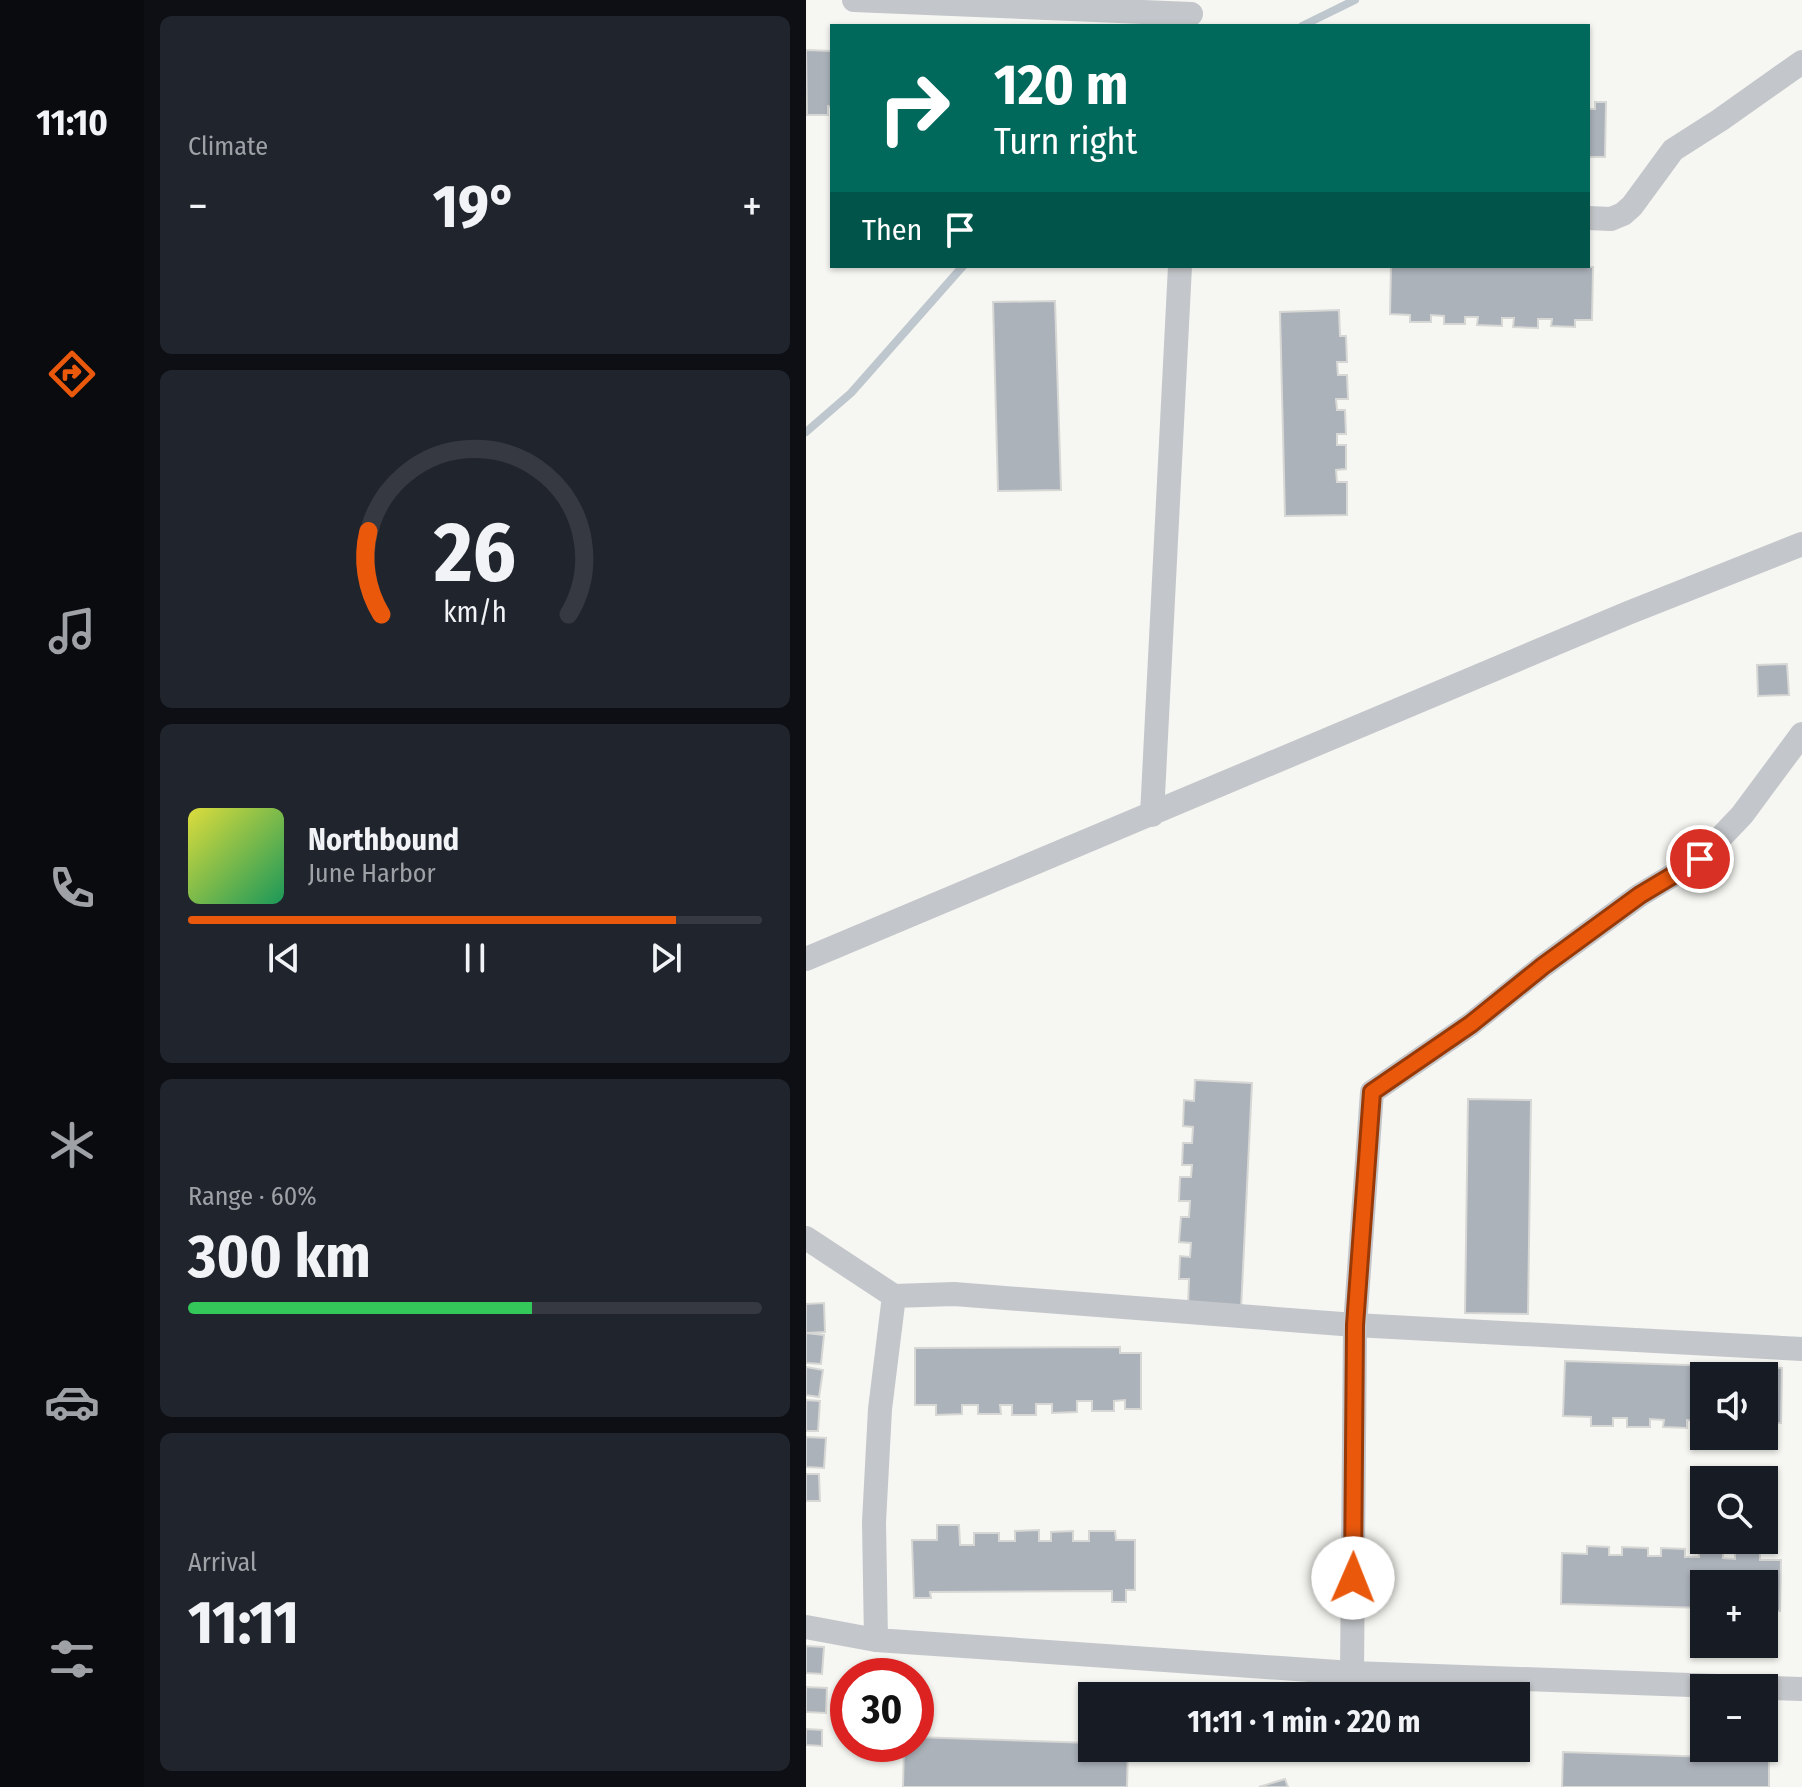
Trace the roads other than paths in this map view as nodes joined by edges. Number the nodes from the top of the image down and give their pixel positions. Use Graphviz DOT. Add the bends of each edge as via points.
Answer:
graph roads {
  1 [pos="854,0"];
  2 [pos="1191,13"];
  3 [pos="1802,62"];
  4 [pos="1590,218"];
  5 [pos="1180,268"];
  6 [pos="1802,544"];
  7 [pos="1802,734"];
  8 [pos="1152,815"];
  9 [pos="806,959"];
  10 [pos="806,1238"];
  11 [pos="894,1296"];
  12 [pos="1355,1325"];
  13 [pos="1802,1349"];
  14 [pos="806,1627"];
  15 [pos="876,1640"];
  16 [pos="1352,1673"];
  17 [pos="1802,1689"];
  1 -- 2 [label="street"];
  3 -- 4 [label="street" via="1673,150 1623,214"];
  5 -- 8 [label="street"];
  6 -- 8 [label="street"];
  7 -- 12 [label="street" via="1742,815 1700,859 1640,895 1372,1092"];
  8 -- 9 [label="street"];
  10 -- 11 [label="street"];
  11 -- 12 [label="street" via="954,1294"];
  11 -- 15 [label="street" via="874,1522"];
  12 -- 13 [label="street"];
  12 -- 16 [label="street"];
  14 -- 15 [label="street"];
  15 -- 16 [label="street"];
  16 -- 17 [label="street"];
}
